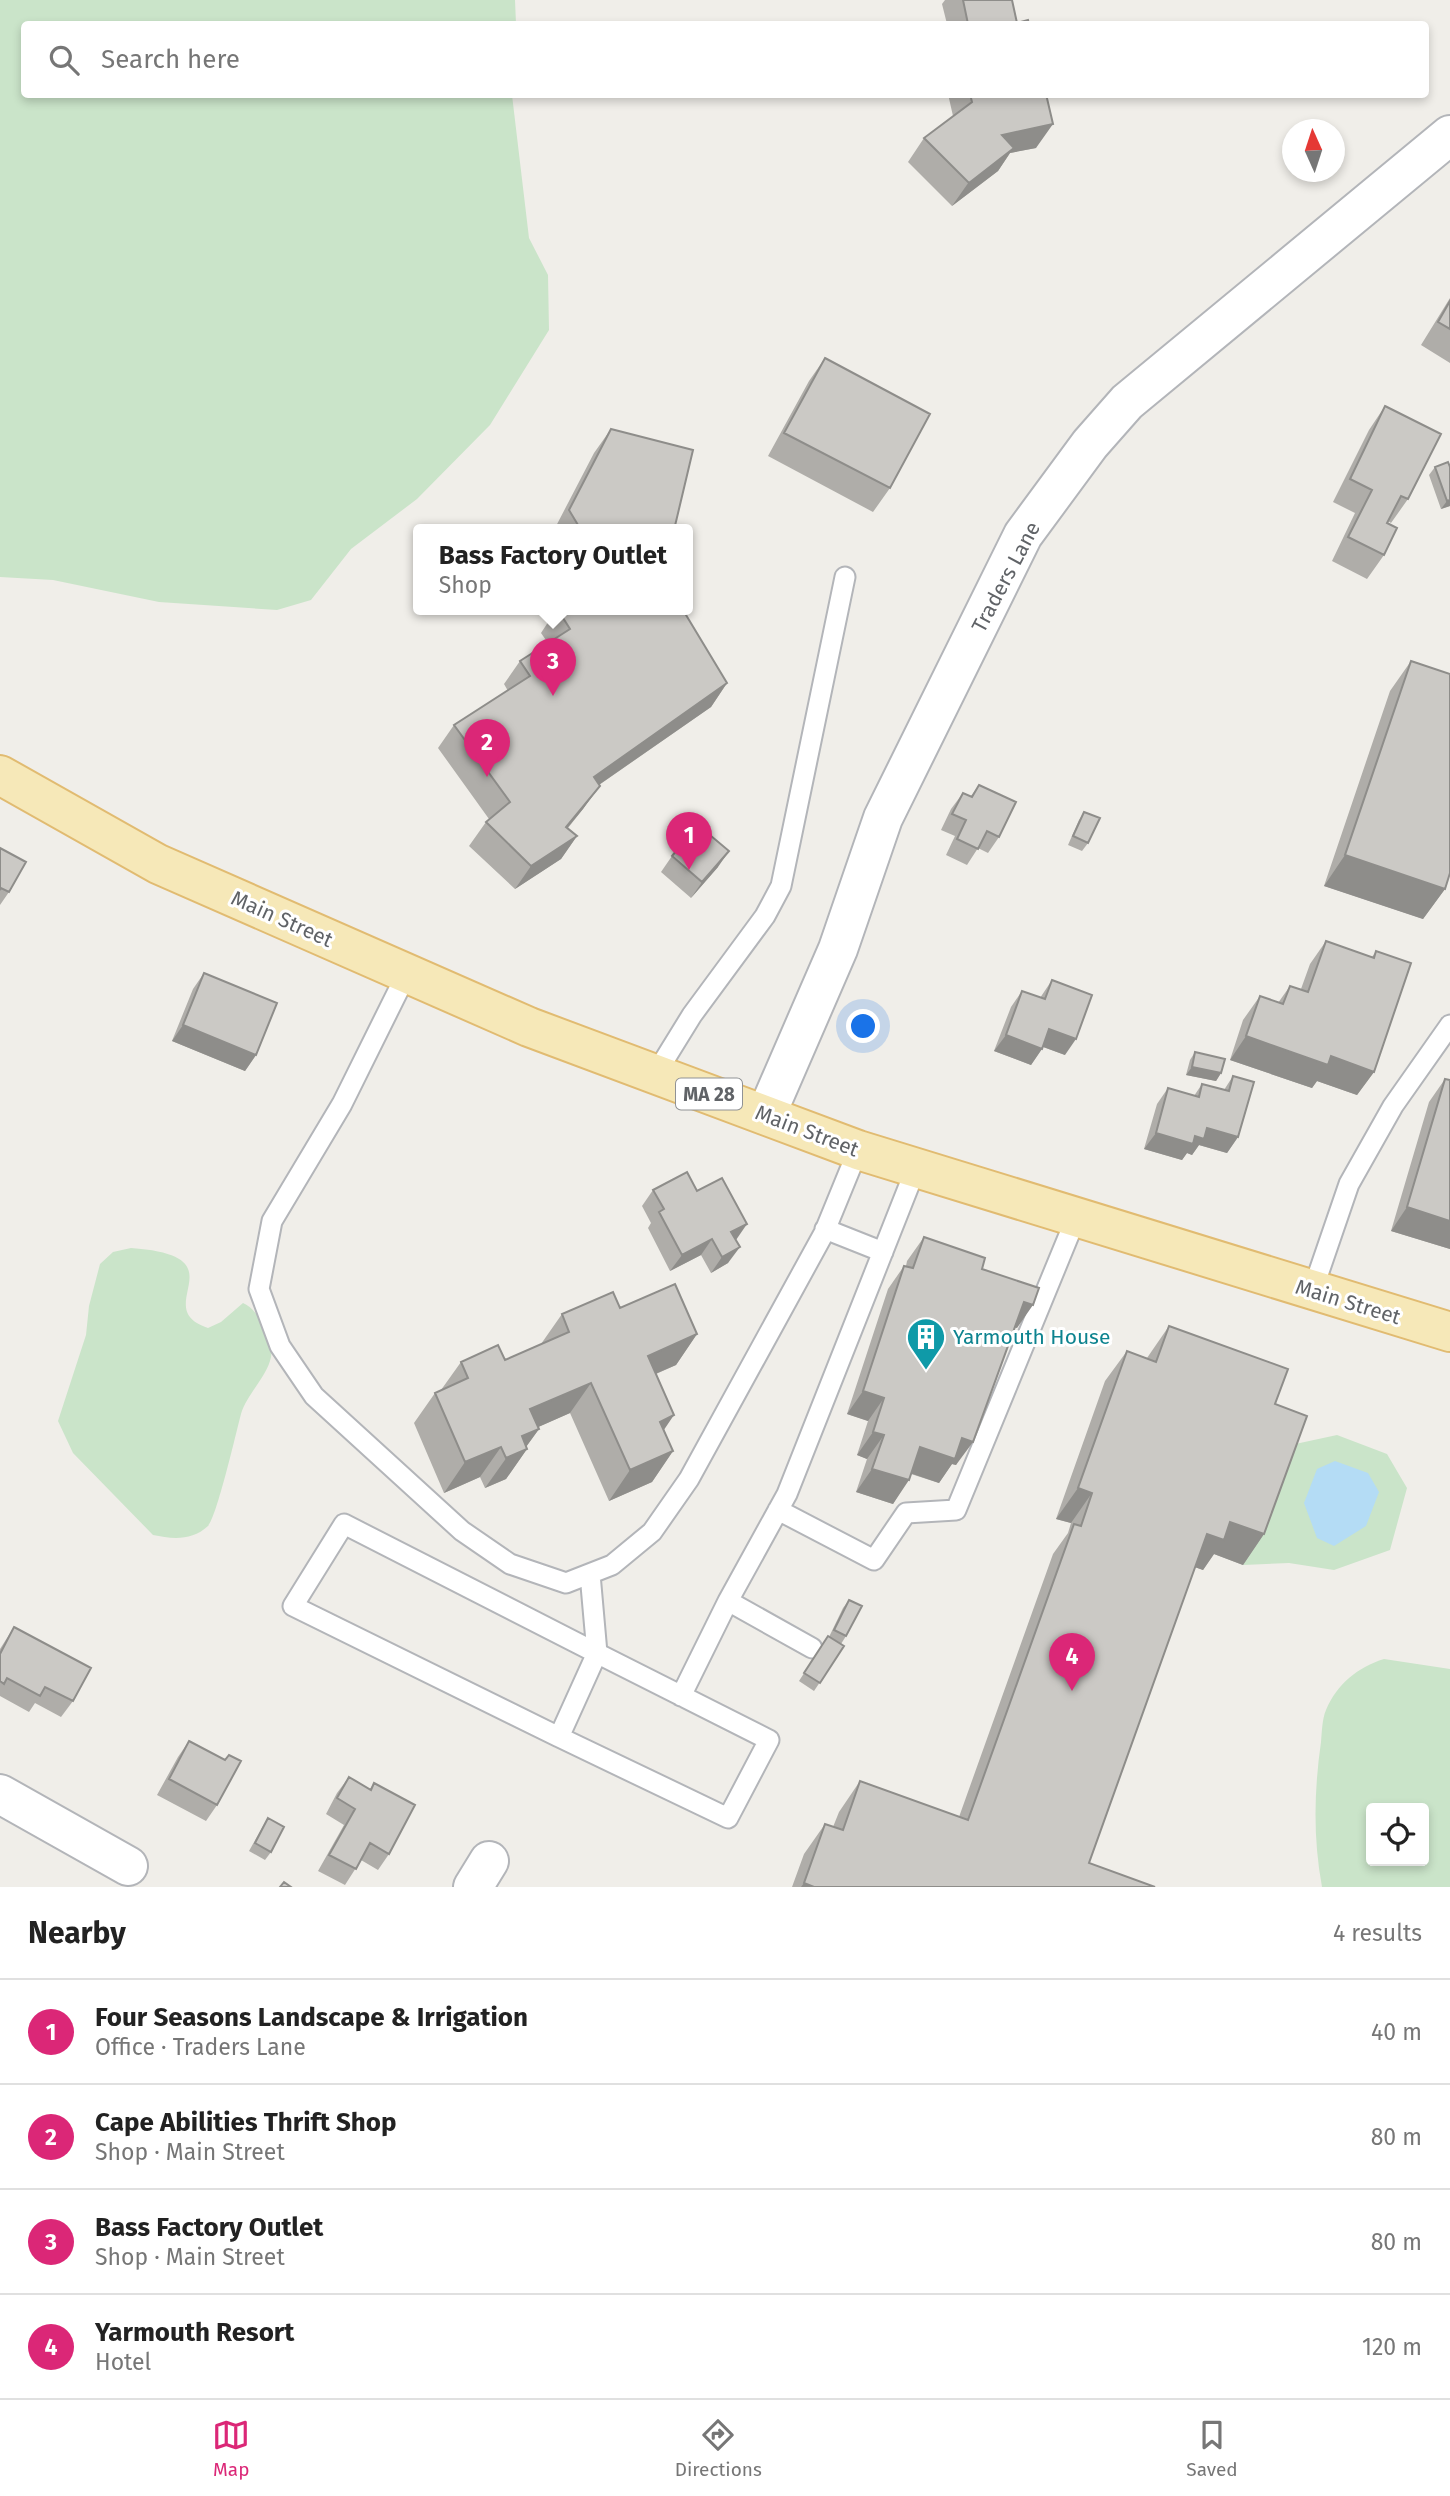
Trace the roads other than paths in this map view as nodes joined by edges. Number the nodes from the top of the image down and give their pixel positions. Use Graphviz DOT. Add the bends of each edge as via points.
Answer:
graph roads {
  1 [pos="1450,135"];
  2 [pos="845,576"];
  3 [pos="0,775"];
  4 [pos="406,975"];
  5 [pos="1450,1025"];
  6 [pos="655,1075"];
  7 [pos="766,1115"];
  8 [pos="858,1150"];
  9 [pos="916,1168"];
  10 [pos="1076,1218"];
  11 [pos="825,1229"];
  12 [pos="883,1252"];
  13 [pos="1312,1292"];
  14 [pos="1450,1332"];
  15 [pos="778,1510"];
  16 [pos="590,1574"];
  17 [pos="727,1601"];
  18 [pos="812,1648"];
  19 [pos="597,1653"];
  20 [pos="681,1696"];
  21 [pos="559,1737"];
  22 [pos="0,1794"];
  23 [pos="128,1866"];
  1 -- 7 [label="street, Traders Lane" via="1128,402 1090,444 1023,535 883,818 838,949"];
  2 -- 6 [label="lane" via="781,886"];
  3 -- 4 [label="main road, Main Street / MA 28" via="158,864"];
  4 -- 6 [label="main road, Main Street / MA 28"];
  4 -- 16 [label="lane" via="342,1104 272,1221 259,1289 280,1346 314,1396 461,1531 510,1564 566,1583"];
  5 -- 13 [label="lane" via="1393,1106 1349,1184"];
  6 -- 7 [label="main road, Main Street / MA 28"];
  7 -- 8 [label="main road, Main Street / MA 28"];
  8 -- 9 [label="main road, Main Street / MA 28"];
  8 -- 11 [label="lane"];
  9 -- 10 [label="main road, Main Street / MA 28"];
  9 -- 12 [label="lane"];
  10 -- 13 [label="main road, Main Street / MA 28"];
  10 -- 15 [label="lane" via="956,1510 906,1513 874,1560"];
  11 -- 12 [label="lane"];
  11 -- 16 [label="lane" via="689,1479 652,1532 612,1565"];
  12 -- 15 [label="lane"];
  13 -- 14 [label="main road, Main Street / MA 28"];
  15 -- 17 [label="lane"];
  16 -- 19 [label="lane"];
  17 -- 18 [label="lane"];
  17 -- 20 [label="lane"];
  19 -- 20 [label="lane"];
  19 -- 21 [label="lane"];
  19 -- 21 [label="lane" via="344,1524 293,1606"];
  20 -- 21 [label="lane" via="769,1740 728,1818"];
  22 -- 23 [label="street"];
}
